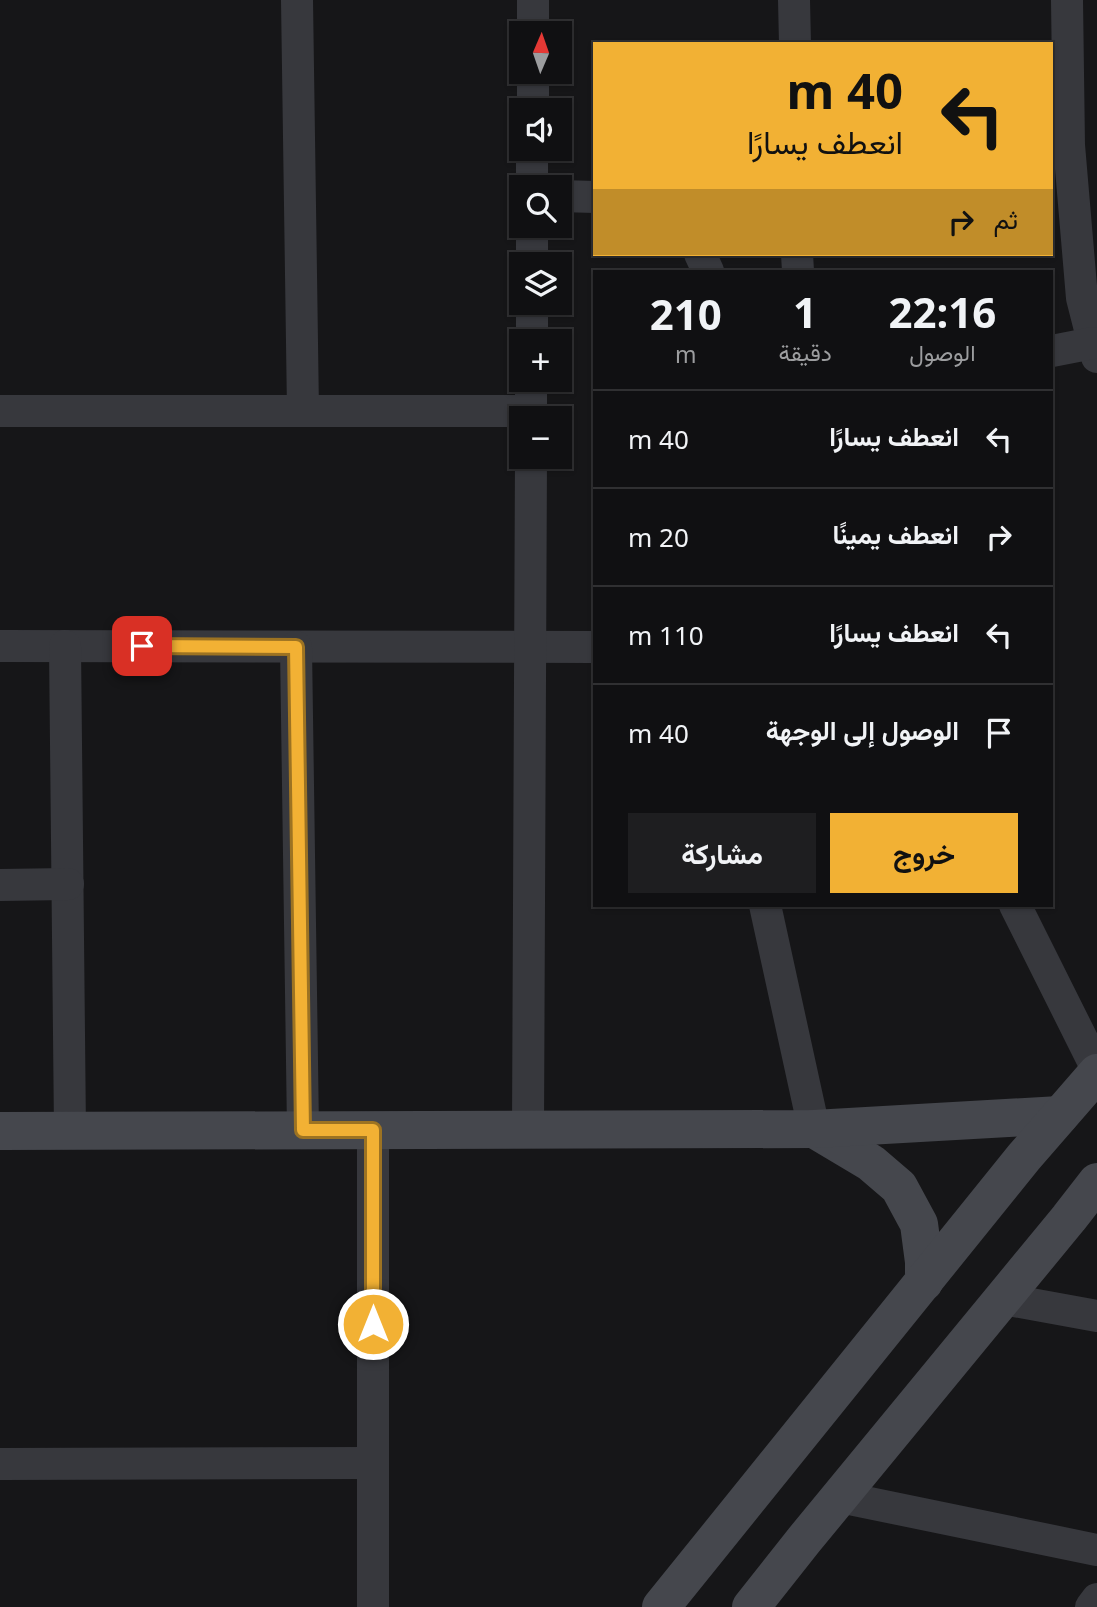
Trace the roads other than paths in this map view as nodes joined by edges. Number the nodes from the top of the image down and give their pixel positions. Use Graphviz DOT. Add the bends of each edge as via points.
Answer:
graph roads {
  1 [pos="297,0"];
  2 [pos="533,0"];
  3 [pos="794,0"];
  4 [pos="1067,0"];
  5 [pos="533,21"];
  6 [pos="795,42"];
  7 [pos="572,196"];
  8 [pos="593,197"];
  9 [pos="1095,350"];
  10 [pos="1053,351"];
  11 [pos="0,411"];
  12 [pos="303,411"];
  13 [pos="509,415"];
  14 [pos="531,469"];
  15 [pos="0,646"];
  16 [pos="65,646"];
  17 [pos="296,647"];
  18 [pos="530,647"];
  19 [pos="593,647"];
  20 [pos="68,884"];
  21 [pos="0,886"];
  22 [pos="765,907"];
  23 [pos="1016,907"];
  24 [pos="1097,1071"];
  25 [pos="1060,1115"];
  26 [pos="528,1129"];
  27 [pos="814,1129"];
  28 [pos="303,1130"];
  29 [pos="373,1130"];
  30 [pos="0,1131"];
  31 [pos="70,1131"];
  32 [pos="1097,1182"];
  33 [pos="924,1282"];
  34 [pos="1003,1299"];
  35 [pos="1097,1316"];
  36 [pos="373,1463"];
  37 [pos="0,1464"];
  38 [pos="840,1497"];
  39 [pos="1097,1550"];
  40 [pos="1097,1599"];
  41 [pos="373,1607"];
  42 [pos="661,1607"];
  43 [pos="751,1607"];
  44 [pos="1091,1607"];
  1 -- 12 [label="street"];
  2 -- 5 [label="street"];
  3 -- 6 [label="street"];
  4 -- 9 [label="street" via="1069,145 1082,298"];
  7 -- 8 [label="street"];
  9 -- 10 [label="street"];
  11 -- 12 [label="street"];
  12 -- 13 [label="street"];
  14 -- 18 [label="street"];
  15 -- 16 [label="street"];
  16 -- 17 [label="street"];
  16 -- 20 [label="street"];
  17 -- 18 [label="street"];
  17 -- 28 [label="street"];
  18 -- 19 [label="street"];
  18 -- 26 [label="street"];
  20 -- 21 [label="street"];
  20 -- 31 [label="street"];
  22 -- 27 [label="street"];
  23 -- 24 [label="street"];
  24 -- 25 [label="street"];
  25 -- 27 [label="street"];
  25 -- 33 [label="street"];
  26 -- 27 [label="street"];
  26 -- 29 [label="street"];
  27 -- 33 [label="street" via="871,1163 899,1187 919,1224"];
  28 -- 29 [label="street"];
  28 -- 31 [label="street"];
  29 -- 36 [label="street"];
  30 -- 31 [label="street"];
  32 -- 34 [label="street"];
  33 -- 42 [label="street"];
  34 -- 35 [label="street"];
  34 -- 38 [label="street"];
  36 -- 37 [label="street"];
  36 -- 41 [label="street"];
  38 -- 39 [label="street"];
  38 -- 43 [label="street"];
  40 -- 44 [label="street"];
}
